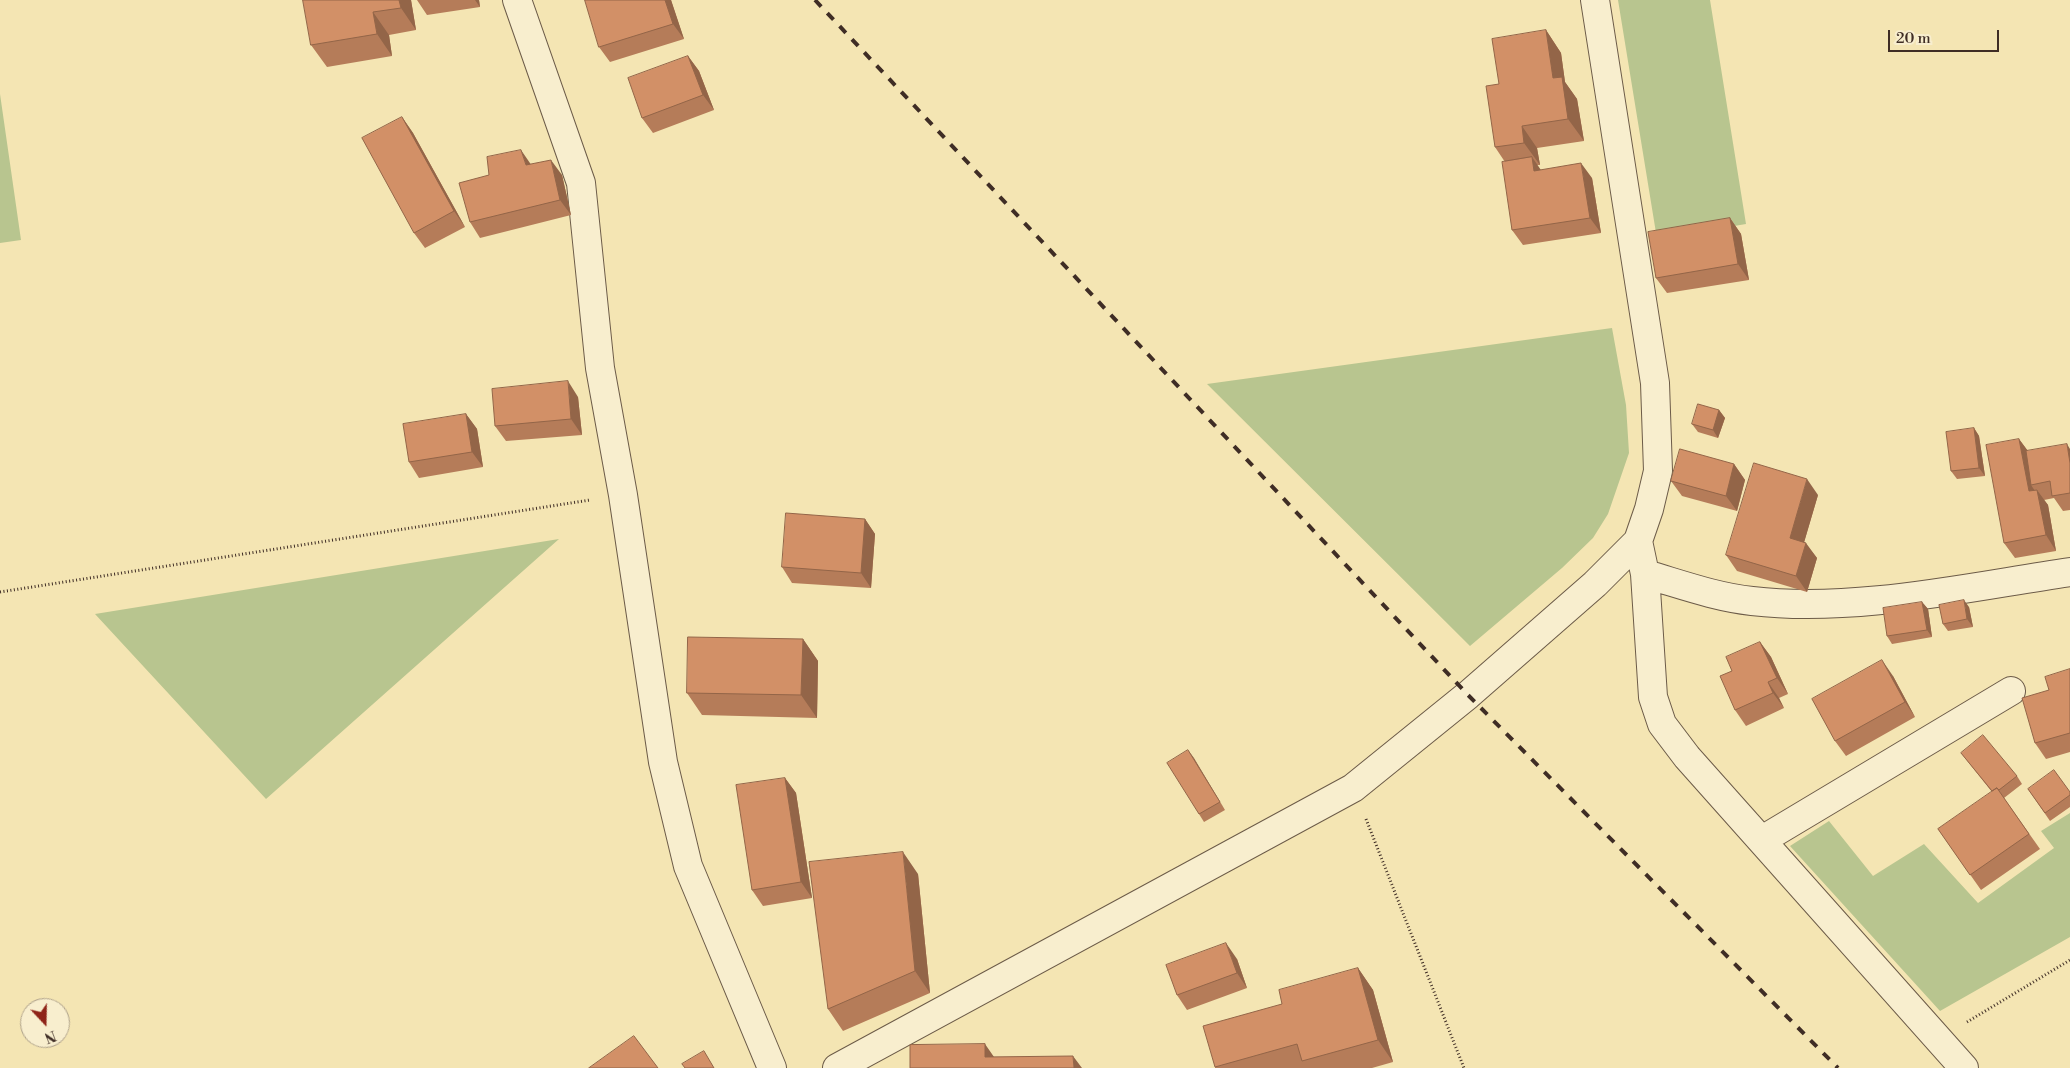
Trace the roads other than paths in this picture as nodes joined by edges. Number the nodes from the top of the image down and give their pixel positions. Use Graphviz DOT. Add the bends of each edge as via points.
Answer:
graph roads {
  1 [pos="517,0"];
  2 [pos="1595,0"];
  3 [pos="1638,541"];
  4 [pos="2070,572"];
  5 [pos="1645,574"];
  6 [pos="2011,690"];
  7 [pos="1762,840"];
  8 [pos="772,1068"];
  9 [pos="837,1068"];
  10 [pos="1964,1068"];
  1 -- 8 [label="street" via="582,183 600,368 623,495 663,762 688,866"];
  2 -- 3 [label="street" via="1655,383 1658,471"];
  3 -- 5 [label="street"];
  3 -- 9 [label="street" via="1595,584 1468,696 1353,788"];
  4 -- 5 [label="street" via="1895,598 1819,604 1752,601 1702,591"];
  5 -- 7 [label="street" via="1653,697 1662,724 1687,757"];
  6 -- 7 [label="street"];
  7 -- 10 [label="street"];
}
